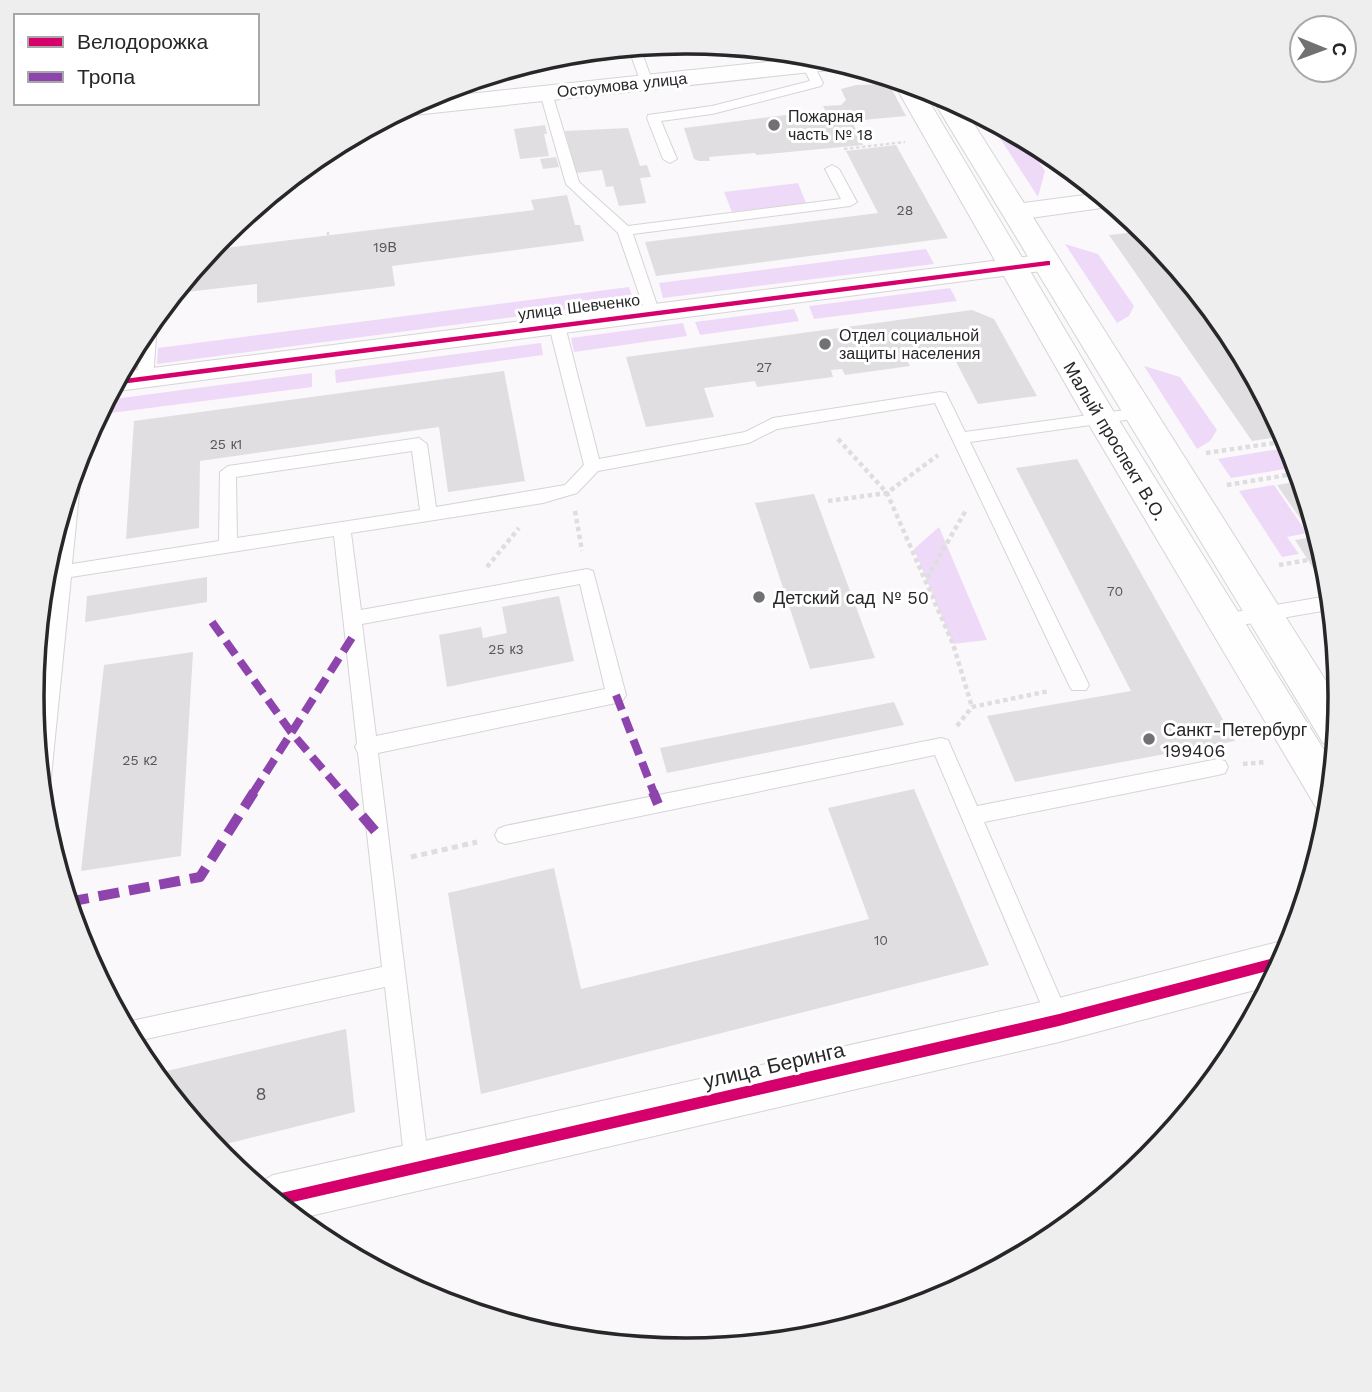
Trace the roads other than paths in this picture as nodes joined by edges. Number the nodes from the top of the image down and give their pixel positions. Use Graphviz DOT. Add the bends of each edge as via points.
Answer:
graph roads {
  1 [pos="637,56"];
  2 [pos="806,65"];
  3 [pos="808,65"];
  4 [pos="647,83"];
  5 [pos="546,93"];
  6 [pos="913,96"];
  7 [pos="436,105"];
  8 [pos="954,113"];
  9 [pos="670,159"];
  10 [pos="832,169"];
  11 [pos="1096,202"];
  12 [pos="1016,212"];
  13 [pos="625,231"];
  14 [pos="1047,263"];
  15 [pos="1013,267"];
  16 [pos="652,314"];
  17 [pos="557,326"];
  18 [pos="147,347"];
  19 [pos="145,379"];
  20 [pos="127,381"];
  21 [pos="1140,413"];
  22 [pos="1101,418"];
  23 [pos="961,438"];
  24 [pos="593,466"];
  25 [pos="429,516"];
  26 [pos="68,524"];
  27 [pos="342,531"];
  28 [pos="228,548"];
  29 [pos="63,572"];
  30 [pos="56,573"];
  31 [pos="1322,604"];
  32 [pos="1264,614"];
  33 [pos="352,619"];
  34 [pos="1224,621"];
  35 [pos="1079,685"];
  36 [pos="1327,717"];
  37 [pos="45,739"];
  38 [pos="365,747"];
  39 [pos="1218,767"];
  40 [pos="1322,783"];
  41 [pos="972,816"];
  42 [pos="505,835"];
  43 [pos="1266,972"];
  44 [pos="393,975"];
  45 [pos="1059,1020"];
  46 [pos="138,1030"];
  47 [pos="417,1167"];
  48 [pos="285,1197"];
  1 -- 4 [label="lane"];
  2 -- 4 [label="street, Остоумова улица"];
  3 -- 9 [label="lane" via="817,83 712,110 653,118"];
  4 -- 5 [label="street, Остоумова улица"];
  5 -- 7 [label="street, Остоумова улица"];
  5 -- 13 [label="lane" via="573,184"];
  6 -- 15 [label="street, Малый проспект В.О."];
  8 -- 12 [label="street, Малый проспект В.О."];
  10 -- 13 [label="lane" via="850,202"];
  11 -- 12 [label="street"];
  12 -- 14 [label="street, Малый проспект В.О."];
  13 -- 16 [label="lane"];
  14 -- 15 [label="street, улица Шевченко"];
  14 -- 21 [label="street, Малый проспект В.О."];
  15 -- 16 [label="street, улица Шевченко"];
  15 -- 22 [label="street, Малый проспект В.О."];
  16 -- 17 [label="street, улица Шевченко"];
  17 -- 19 [label="street, улица Шевченко"];
  17 -- 24 [label="lane"];
  18 -- 19 [label="lane"];
  19 -- 20 [label="street, улица Шевченко"];
  21 -- 22 [label="lane"];
  21 -- 32 [label="street, Малый проспект В.О."];
  22 -- 23 [label="lane"];
  22 -- 34 [label="street, Малый проспект В.О."];
  23 -- 24 [label="lane" via="940,397 773,424 749,437"];
  23 -- 35 [label="lane"];
  24 -- 25 [label="lane" via="571,489"];
  25 -- 27 [label="lane"];
  25 -- 28 [label="lane" via="419,444 228,472"];
  26 -- 29 [label="lane"];
  27 -- 28 [label="lane"];
  27 -- 33 [label="lane"];
  28 -- 29 [label="lane"];
  29 -- 30 [label="lane"];
  29 -- 37 [label="lane"];
  31 -- 32 [label="lane"];
  32 -- 34 [label="lane"];
  32 -- 36 [label="street, Малый проспект В.О."];
  33 -- 38 [label="lane"];
  33 -- 38 [label="lane" via="587,576 616,695"];
  34 -- 40 [label="street, Малый проспект В.О."];
  38 -- 44 [label="lane"];
  39 -- 41 [label="lane"];
  41 -- 42 [label="lane" via="941,746"];
  41 -- 45 [label="lane"];
  43 -- 45 [label="street, улица Беринга"];
  44 -- 46 [label="lane"];
  44 -- 47 [label="lane"];
  45 -- 47 [label="street, улица Беринга"];
  47 -- 48 [label="street, улица Беринга"];
}
